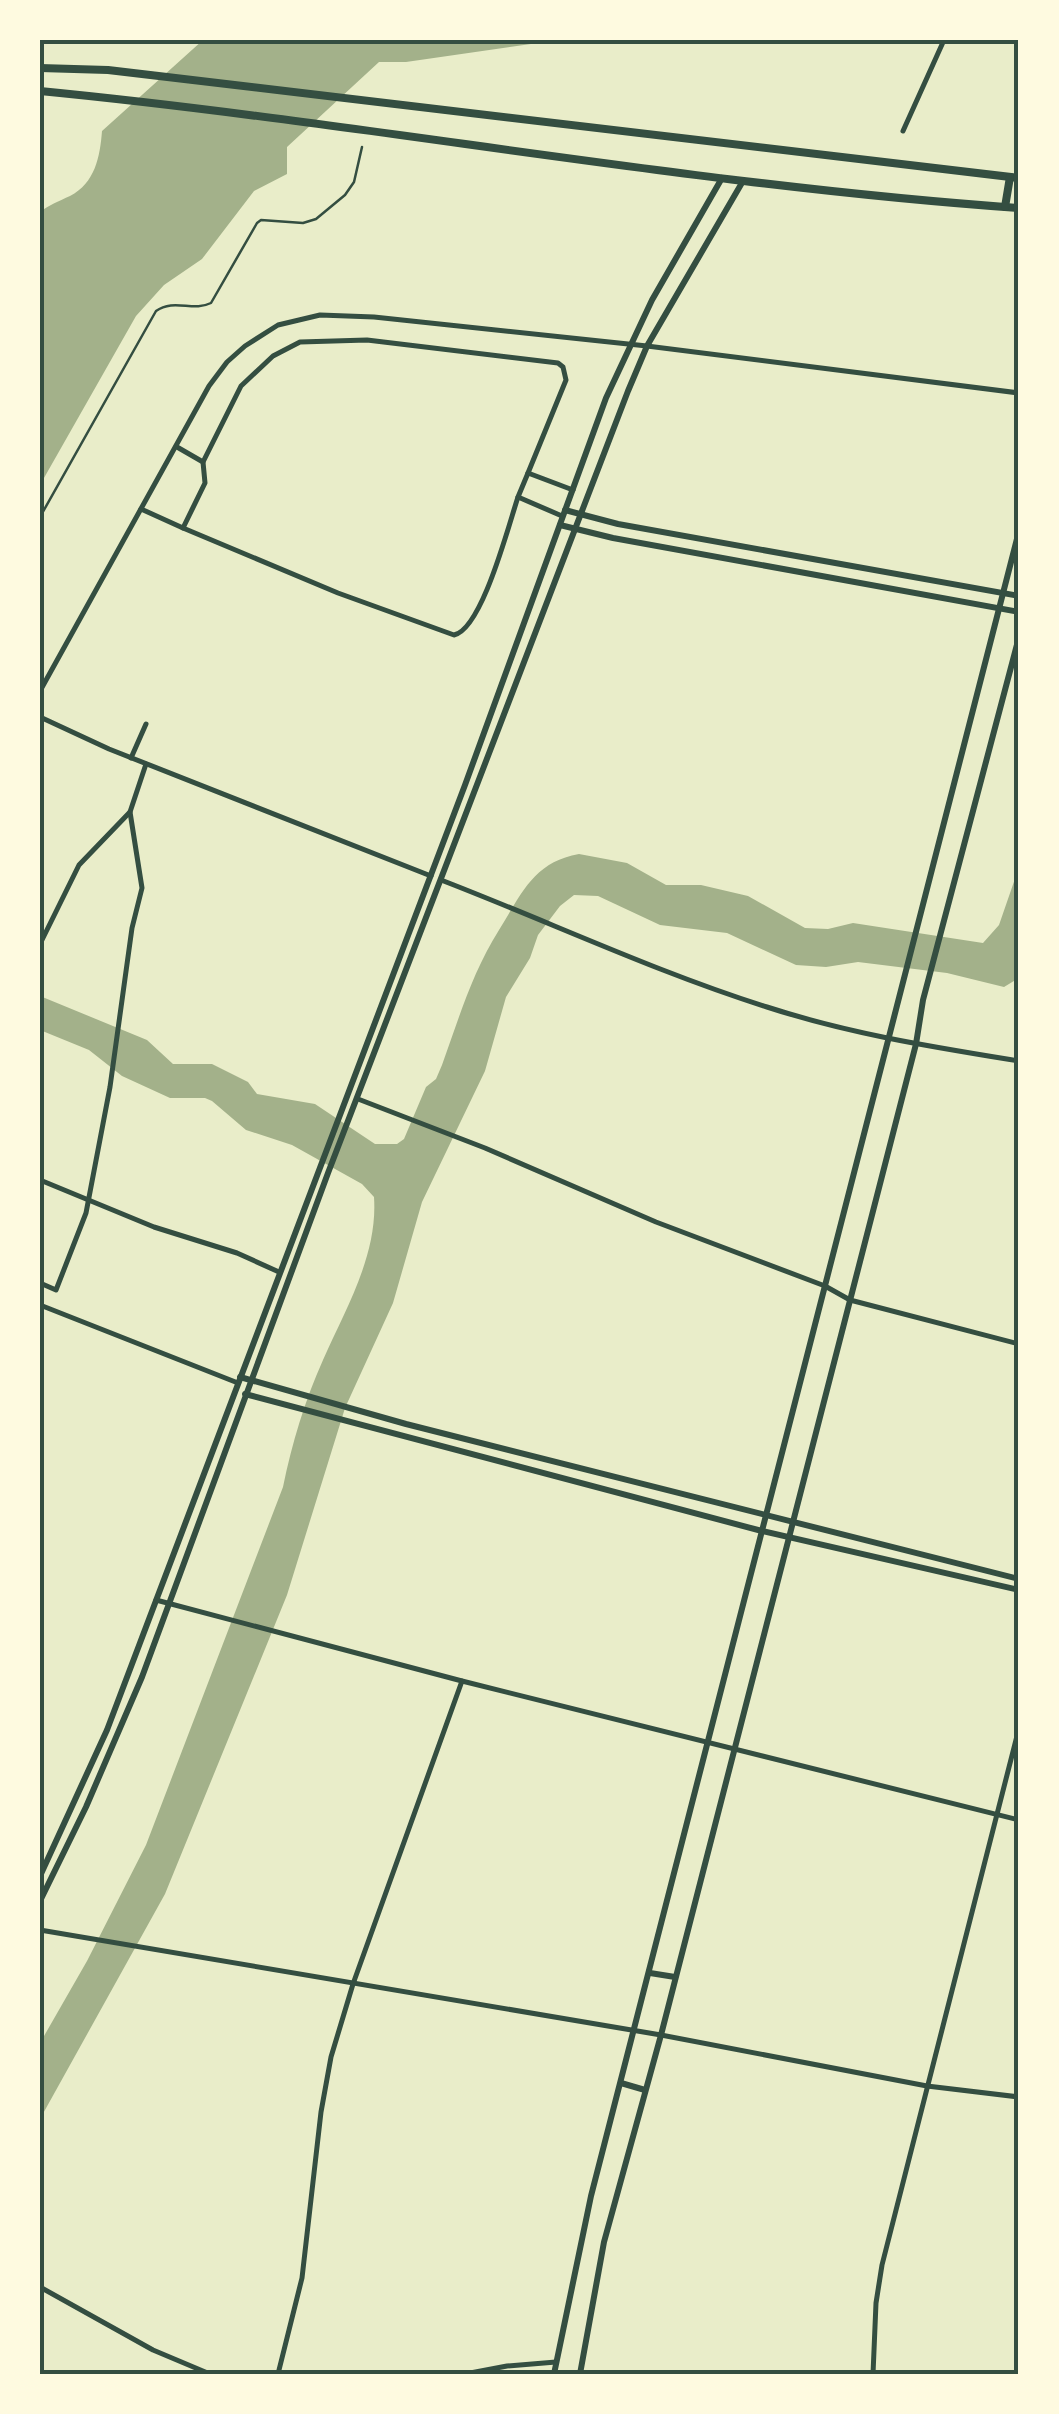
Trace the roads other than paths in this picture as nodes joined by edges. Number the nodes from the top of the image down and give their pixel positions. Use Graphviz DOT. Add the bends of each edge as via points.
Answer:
graph roads {
  1 [pos="944,40"];
  2 [pos="40,68"];
  3 [pos="40,90"];
  4 [pos="903,131"];
  5 [pos="1015,177"];
  6 [pos="722,178"];
  7 [pos="743,181"];
  8 [pos="1004,207"];
  9 [pos="1019,208"];
  10 [pos="630,344"];
  11 [pos="648,346"];
  12 [pos="1019,394"];
  13 [pos="177,448"];
  14 [pos="202,462"];
  15 [pos="528,473"];
  16 [pos="573,490"];
  17 [pos="518,498"];
  18 [pos="142,509"];
  19 [pos="580,514"];
  20 [pos="563,517"];
  21 [pos="182,528"];
  22 [pos="574,530"];
  23 [pos="1019,531"];
  24 [pos="1003,592"];
  25 [pos="1019,596"];
  26 [pos="999,607"];
  27 [pos="1019,612"];
  28 [pos="1019,637"];
  29 [pos="40,691"];
  30 [pos="40,717"];
  31 [pos="146,724"];
  32 [pos="131,758"];
  33 [pos="146,764"];
  34 [pos="130,812"];
  35 [pos="430,875"];
  36 [pos="440,880"];
  37 [pos="40,944"];
  38 [pos="887,1040"];
  39 [pos="916,1044"];
  40 [pos="1019,1061"];
  41 [pos="346,1095"];
  42 [pos="356,1098"];
  43 [pos="40,1180"];
  44 [pos="88,1199"];
  45 [pos="280,1272"];
  46 [pos="40,1283"];
  47 [pos="824,1286"];
  48 [pos="850,1300"];
  49 [pos="40,1304"];
  50 [pos="1019,1344"];
  51 [pos="251,1380"];
  52 [pos="238,1384"];
  53 [pos="246,1394"];
  54 [pos="766,1515"];
  55 [pos="791,1521"];
  56 [pos="762,1530"];
  57 [pos="787,1537"];
  58 [pos="1019,1579"];
  59 [pos="1019,1590"];
  60 [pos="156,1600"];
  61 [pos="169,1604"];
  62 [pos="462,1681"];
  63 [pos="1019,1728"];
  64 [pos="710,1741"];
  65 [pos="734,1746"];
  66 [pos="997,1814"];
  67 [pos="1019,1820"];
  68 [pos="40,1876"];
  69 [pos="40,1901"];
  70 [pos="40,1930"];
  71 [pos="650,1973"];
  72 [pos="676,1978"];
  73 [pos="354,1984"];
  74 [pos="634,2032"];
  75 [pos="661,2035"];
  76 [pos="621,2083"];
  77 [pos="927,2086"];
  78 [pos="645,2090"];
  79 [pos="1019,2097"];
  80 [pos="40,2287"];
  81 [pos="556,2362"];
  82 [pos="210,2374"];
  83 [pos="278,2374"];
  84 [pos="464,2374"];
  85 [pos="554,2374"];
  86 [pos="580,2374"];
  87 [pos="873,2374"];
  1 -- 4 [label="street"];
  2 -- 5 [label="highway" via="108,70"];
  3 -- 6 [label="highway"];
  5 -- 8 [label="highway"];
  6 -- 7 [label="highway"];
  6 -- 10 [label="main road"];
  7 -- 8 [label="highway"];
  7 -- 11 [label="main road"];
  8 -- 9 [label="highway"];
  10 -- 11 [label="street"];
  10 -- 13 [label="street" via="320,315 278,325 236,354 210,386"];
  10 -- 16 [label="main road"];
  11 -- 12 [label="street"];
  11 -- 19 [label="main road"];
  13 -- 14 [label="street"];
  13 -- 18 [label="street"];
  14 -- 15 [label="street" via="240,386 273,356 300,342 367,340 563,367 566,380"];
  14 -- 21 [label="street" via="205,483"];
  15 -- 16 [label="street"];
  15 -- 17 [label="street"];
  16 -- 20 [label="main road"];
  17 -- 20 [label="street"];
  17 -- 21 [label="street" via="477,614 459,635"];
  18 -- 21 [label="street"];
  18 -- 29 [label="street"];
  19 -- 20 [label="main road"];
  19 -- 22 [label="main road"];
  19 -- 24 [label="main road"];
  20 -- 22 [label="main road"];
  20 -- 35 [label="main road"];
  22 -- 26 [label="main road"];
  22 -- 36 [label="main road"];
  23 -- 24 [label="main road"];
  24 -- 25 [label="main road"];
  24 -- 26 [label="main road"];
  26 -- 27 [label="main road"];
  26 -- 38 [label="main road"];
  28 -- 39 [label="main road"];
  30 -- 32 [label="street"];
  31 -- 32 [label="street"];
  32 -- 33 [label="street"];
  33 -- 34 [label="street"];
  33 -- 35 [label="street"];
  34 -- 37 [label="street" via="79,865"];
  34 -- 44 [label="street" via="142,888"];
  35 -- 36 [label="street"];
  35 -- 41 [label="main road"];
  36 -- 38 [label="street" via="768,1008"];
  36 -- 42 [label="main road"];
  38 -- 39 [label="street"];
  38 -- 47 [label="main road"];
  39 -- 40 [label="street"];
  39 -- 48 [label="main road"];
  41 -- 42 [label="street"];
  41 -- 45 [label="main road"];
  42 -- 47 [label="street"];
  42 -- 51 [label="main road"];
  43 -- 44 [label="street"];
  44 -- 45 [label="street"];
  44 -- 46 [label="street" via="56,1290"];
  45 -- 52 [label="main road"];
  47 -- 48 [label="street"];
  47 -- 54 [label="main road"];
  48 -- 50 [label="street"];
  48 -- 55 [label="main road"];
  49 -- 52 [label="street"];
  51 -- 52 [label="main road"];
  51 -- 53 [label="main road"];
  51 -- 54 [label="main road"];
  52 -- 53 [label="main road"];
  52 -- 60 [label="main road"];
  53 -- 56 [label="main road"];
  53 -- 61 [label="main road"];
  54 -- 55 [label="main road"];
  54 -- 56 [label="main road"];
  55 -- 57 [label="main road"];
  55 -- 58 [label="main road"];
  56 -- 57 [label="main road"];
  56 -- 64 [label="main road"];
  57 -- 59 [label="main road"];
  57 -- 65 [label="main road"];
  60 -- 61 [label="street"];
  60 -- 68 [label="main road" via="108,1730"];
  61 -- 62 [label="street"];
  61 -- 69 [label="main road"];
  62 -- 64 [label="street"];
  62 -- 73 [label="street"];
  63 -- 66 [label="street"];
  64 -- 65 [label="street"];
  64 -- 71 [label="main road"];
  65 -- 66 [label="street"];
  65 -- 72 [label="main road"];
  66 -- 67 [label="street"];
  66 -- 77 [label="street"];
  70 -- 73 [label="street"];
  71 -- 72 [label="main road"];
  71 -- 74 [label="main road"];
  72 -- 75 [label="main road"];
  73 -- 74 [label="street"];
  73 -- 83 [label="street" via="326,2076 302,2278"];
  74 -- 75 [label="street"];
  74 -- 76 [label="main road"];
  75 -- 77 [label="street"];
  75 -- 78 [label="main road"];
  76 -- 78 [label="main road"];
  76 -- 81 [label="main road"];
  77 -- 79 [label="street"];
  77 -- 87 [label="street" via="878,2284"];
  78 -- 86 [label="main road" via="604,2242"];
  80 -- 82 [label="street"];
  81 -- 84 [label="street"];
  81 -- 85 [label="main road"];
}
